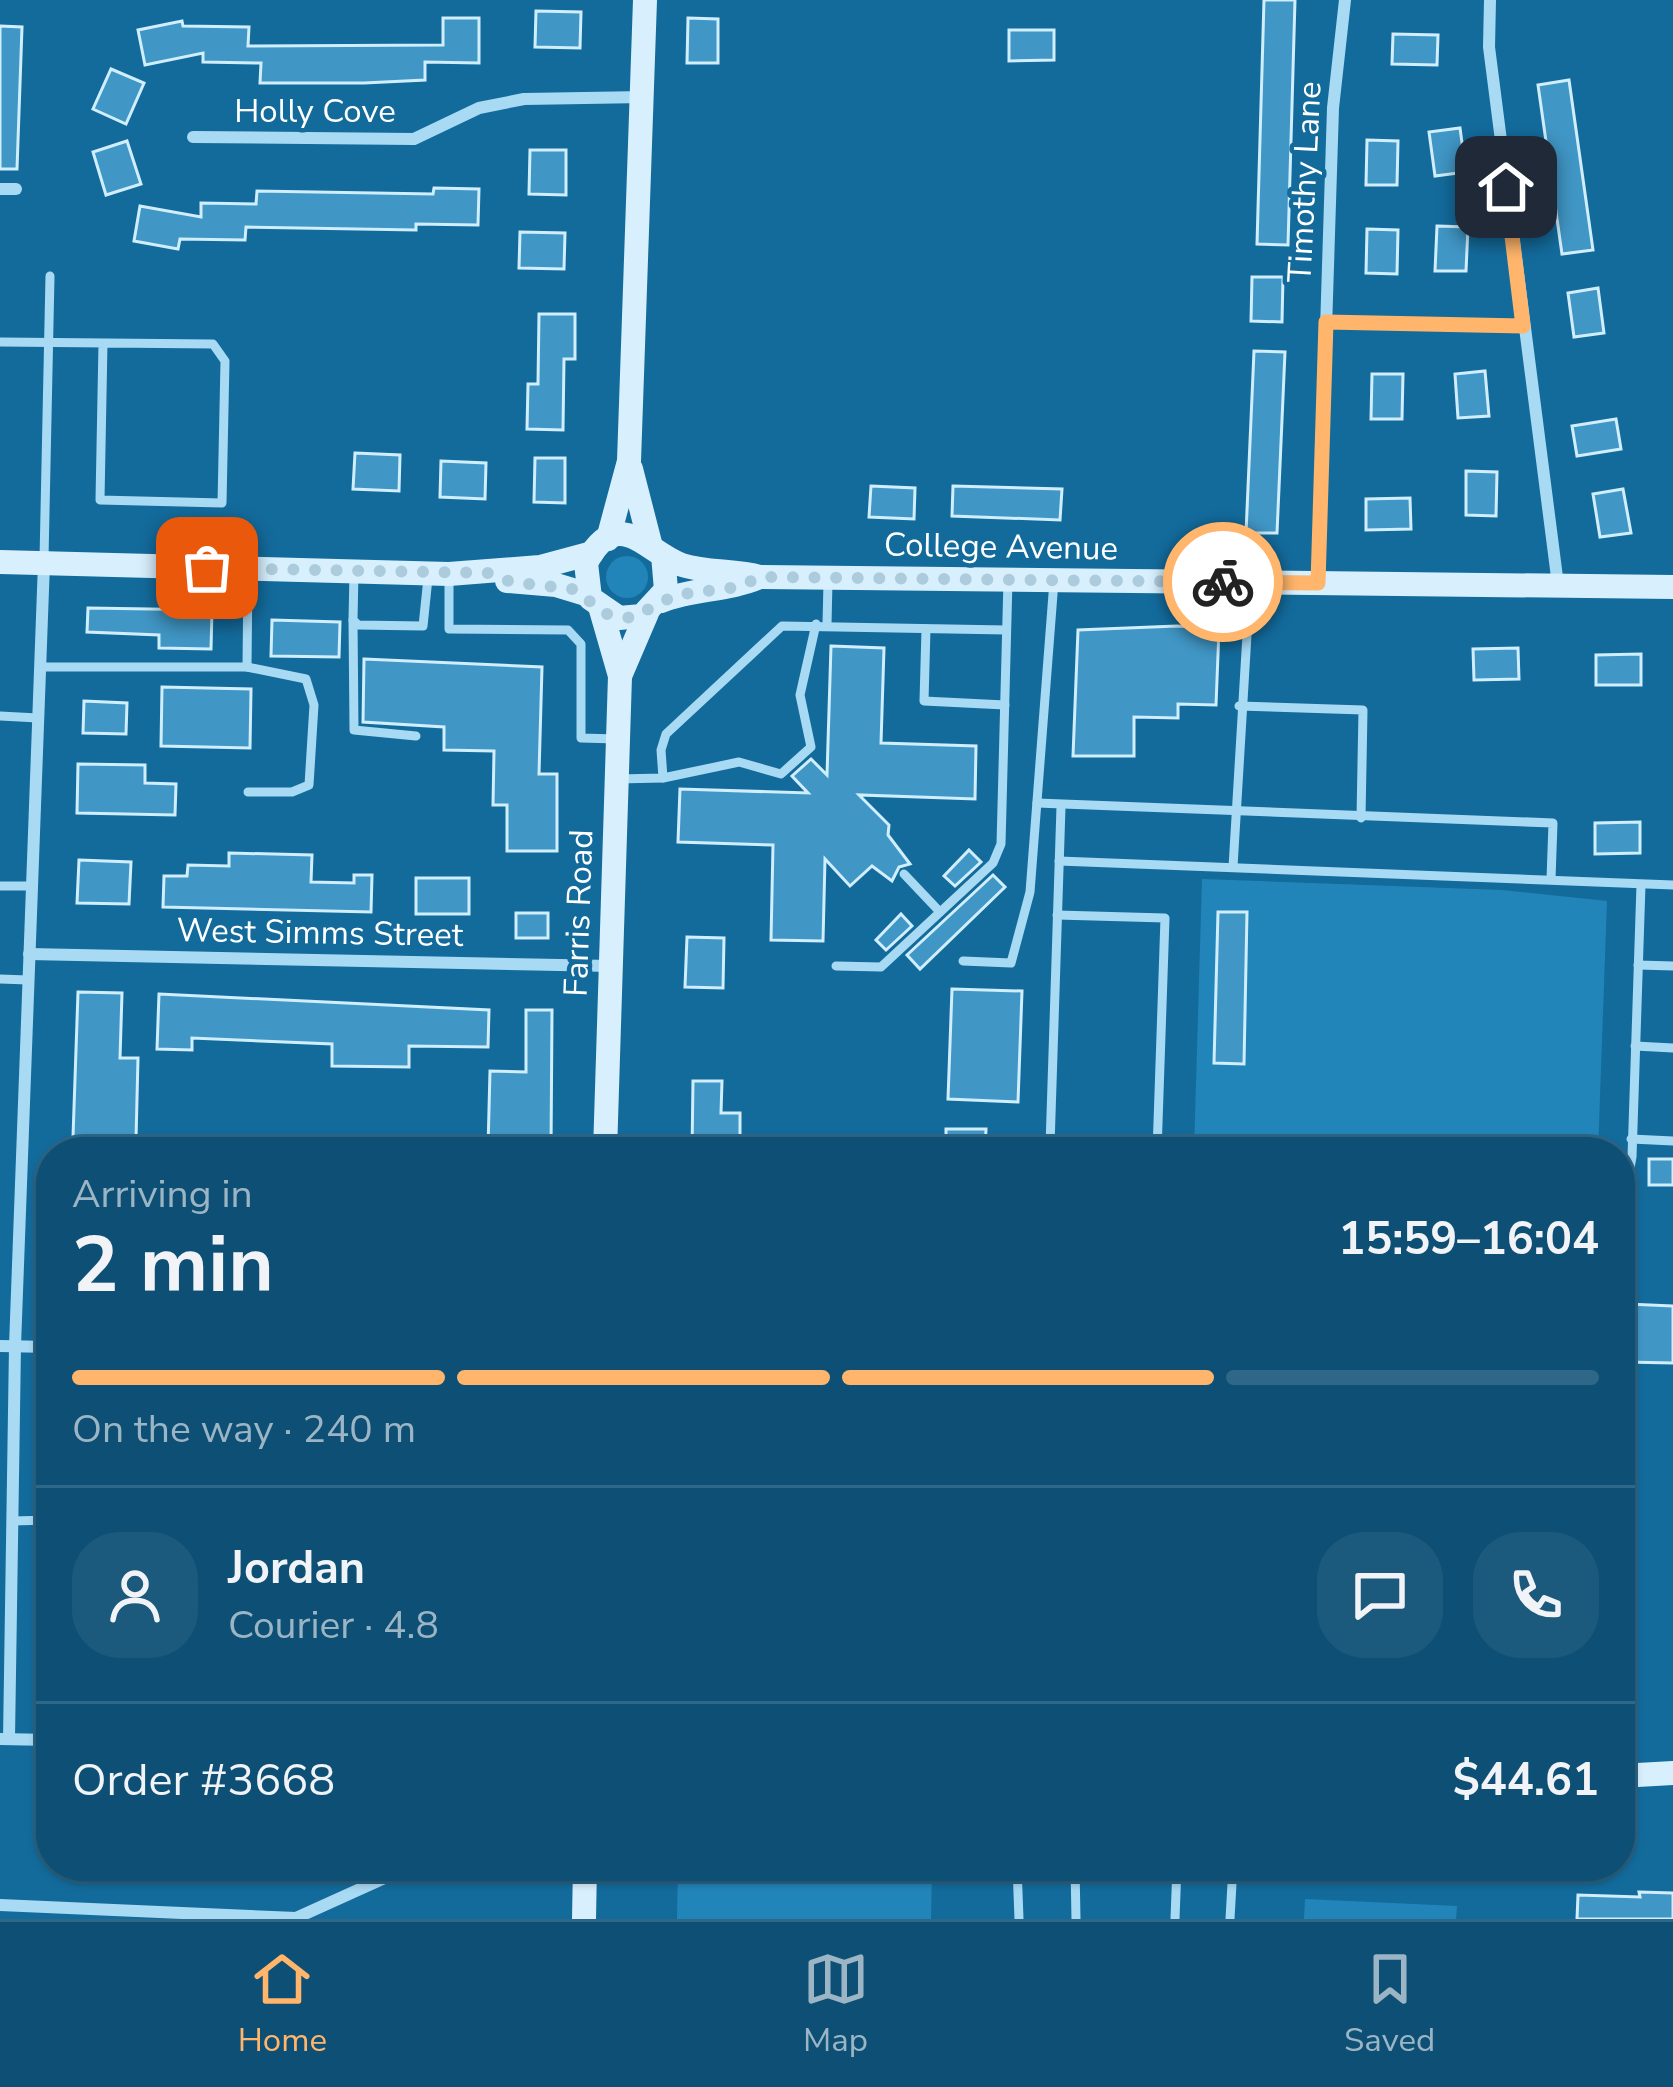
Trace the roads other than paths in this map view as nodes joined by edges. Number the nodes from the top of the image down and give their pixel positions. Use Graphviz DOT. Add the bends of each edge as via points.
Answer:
graph roads {
  1 [pos="645,0"];
  2 [pos="1345,0"];
  3 [pos="1471,0"];
  4 [pos="1490,0"];
  5 [pos="644,97"];
  6 [pos="193,137"];
  7 [pos="0,189"];
  8 [pos="16,189"];
  9 [pos="50,276"];
  10 [pos="1326,322"];
  11 [pos="1523,326"];
  12 [pos="0,342"];
  13 [pos="49,343"];
  14 [pos="103,343"];
  15 [pos="629,461"];
  16 [pos="600,546"];
  17 [pos="657,549"];
  18 [pos="0,562"];
  19 [pos="44,563"];
  20 [pos="248,568"];
  21 [pos="354,572"];
  22 [pos="488,573"];
  23 [pos="438,574"];
  24 [pos="760,577"];
  25 [pos="828,578"];
  26 [pos="1008,580"];
  27 [pos="1054,580"];
  28 [pos="1250,583"];
  29 [pos="1318,583"];
  30 [pos="1558,585"];
  31 [pos="1673,587"];
  32 [pos="595,603"];
  33 [pos="654,607"];
  34 [pos="353,620"];
  35 [pos="821,624"];
  36 [pos="926,628"];
  37 [pos="1006,631"];
  38 [pos="40,667"];
  39 [pos="248,667"];
  40 [pos="620,676"];
  41 [pos="1005,704"];
  42 [pos="1239,706"];
  43 [pos="0,716"];
  44 [pos="38,718"];
  45 [pos="416,736"];
  46 [pos="617,739"];
  47 [pos="663,778"];
  48 [pos="616,779"];
  49 [pos="248,792"];
  50 [pos="1036,803"];
  51 [pos="1061,807"];
  52 [pos="1234,814"];
  53 [pos="1360,818"];
  54 [pos="1059,861"];
  55 [pos="1233,867"];
  56 [pos="904,874"];
  57 [pos="1551,879"];
  58 [pos="1641,884"];
  59 [pos="0,886"];
  60 [pos="32,886"];
  61 [pos="1673,886"];
  62 [pos="940,912"];
  63 [pos="1058,916"];
  64 [pos="29,954"];
  65 [pos="963,961"];
  66 [pos="1638,965"];
  67 [pos="610,966"];
  68 [pos="836,966"];
  69 [pos="1673,966"];
  70 [pos="0,979"];
  71 [pos="28,980"];
  72 [pos="1634,1046"];
  73 [pos="1673,1048"];
  74 [pos="605,1137"];
  75 [pos="1049,1137"];
  76 [pos="1157,1137"];
  77 [pos="1630,1137"];
  78 [pos="1635,1139"];
  79 [pos="1673,1141"];
  80 [pos="8,1346"];
  81 [pos="6,1499"];
  82 [pos="36,1520"];
  83 [pos="12,1521"];
  84 [pos="5,1739"];
  85 [pos="36,1740"];
  86 [pos="1673,1773"];
  87 [pos="1635,1775"];
  88 [pos="379,1881"];
  89 [pos="585,1881"];
  90 [pos="1018,1881"];
  91 [pos="1075,1881"];
  92 [pos="1176,1881"];
  93 [pos="1232,1881"];
  94 [pos="0,1905"];
  95 [pos="296,1919"];
  96 [pos="584,1919"];
  97 [pos="1019,1919"];
  98 [pos="1076,1919"];
  99 [pos="1175,1919"];
  100 [pos="1230,1919"];
  1 -- 5 [label="street"];
  2 -- 10 [label="street, Timothy Lane"];
  3 -- 4 [label="street"];
  4 -- 11 [label="street"];
  5 -- 6 [label="street, Holly Cove" via="524,99 479,108 414,139"];
  5 -- 15 [label="street"];
  7 -- 8 [label="street"];
  9 -- 13 [label="lane"];
  10 -- 11 [label="street"];
  10 -- 29 [label="street, Timothy Lane"];
  11 -- 30 [label="street"];
  12 -- 13 [label="lane"];
  13 -- 14 [label="lane"];
  13 -- 19 [label="lane"];
  14 -- 14 [label="lane" via="213,344 225,361 222,502 100,500"];
  15 -- 16 [label="street"];
  15 -- 17 [label="street"];
  16 -- 17 [label="street" via="634,535"];
  16 -- 22 [label="street"];
  16 -- 32 [label="street" via="584,575"];
  17 -- 24 [label="street, College Avenue" via="697,568"];
  17 -- 33 [label="street" via="669,578"];
  18 -- 19 [label="street"];
  19 -- 20 [label="street"];
  19 -- 38 [label="street"];
  20 -- 21 [label="street"];
  20 -- 39 [label="lane"];
  21 -- 23 [label="street"];
  21 -- 34 [label="lane"];
  22 -- 23 [label="street"];
  22 -- 32 [label="street"];
  23 -- 34 [label="lane" via="423,626"];
  23 -- 46 [label="lane" via="448,629 568,630 581,644 581,738"];
  24 -- 25 [label="street, College Avenue"];
  24 -- 33 [label="street, College Avenue" via="691,590"];
  25 -- 26 [label="street, College Avenue"];
  25 -- 35 [label="lane"];
  26 -- 27 [label="street, College Avenue"];
  26 -- 37 [label="lane"];
  27 -- 28 [label="street, College Avenue"];
  27 -- 50 [label="lane"];
  28 -- 29 [label="street, College Avenue"];
  28 -- 42 [label="lane"];
  29 -- 30 [label="street, College Avenue"];
  30 -- 31 [label="street, College Avenue"];
  32 -- 33 [label="street" via="619,618"];
  32 -- 40 [label="street, Farris Road"];
  33 -- 40 [label="street, Farris Road"];
  34 -- 45 [label="lane" via="354,730"];
  35 -- 36 [label="lane"];
  35 -- 47 [label="lane" via="772,632 667,734"];
  35 -- 47 [label="lane" via="800,695 808,754 781,774 739,763"];
  36 -- 37 [label="lane"];
  36 -- 41 [label="lane" via="924,701"];
  37 -- 41 [label="lane"];
  38 -- 39 [label="lane"];
  38 -- 44 [label="street"];
  39 -- 49 [label="lane" via="307,680 314,705 309,785"];
  40 -- 46 [label="street, Farris Road"];
  41 -- 62 [label="lane" via="1001,844 993,863"];
  42 -- 52 [label="lane"];
  42 -- 53 [label="lane" via="1364,710"];
  43 -- 44 [label="lane"];
  44 -- 60 [label="street"];
  46 -- 48 [label="street, Farris Road"];
  47 -- 48 [label="lane"];
  48 -- 67 [label="street, Farris Road"];
  50 -- 51 [label="lane"];
  50 -- 65 [label="lane" via="1030,892 1011,963"];
  51 -- 52 [label="lane"];
  51 -- 54 [label="lane"];
  52 -- 53 [label="lane"];
  52 -- 55 [label="lane"];
  53 -- 57 [label="lane" via="1553,824"];
  54 -- 55 [label="lane"];
  54 -- 63 [label="lane"];
  55 -- 57 [label="lane"];
  56 -- 62 [label="lane"];
  57 -- 58 [label="lane"];
  58 -- 61 [label="lane"];
  58 -- 66 [label="lane"];
  59 -- 60 [label="lane"];
  60 -- 64 [label="street"];
  62 -- 68 [label="lane" via="881,967"];
  63 -- 75 [label="lane"];
  63 -- 76 [label="lane" via="1165,918"];
  64 -- 67 [label="street, West Simms Street"];
  64 -- 71 [label="street"];
  66 -- 69 [label="lane"];
  66 -- 72 [label="lane"];
  67 -- 74 [label="street, Farris Road"];
  70 -- 71 [label="lane"];
  71 -- 80 [label="street"];
  72 -- 73 [label="lane"];
  72 -- 77 [label="lane"];
  78 -- 79 [label="lane"];
  80 -- 81 [label="street"];
  81 -- 83 [label="street"];
  82 -- 83 [label="lane"];
  83 -- 84 [label="street"];
  84 -- 85 [label="street"];
  86 -- 87 [label="street"];
  88 -- 95 [label="street"];
  89 -- 96 [label="street"];
  90 -- 97 [label="lane"];
  91 -- 98 [label="lane"];
  92 -- 99 [label="lane"];
  93 -- 100 [label="lane"];
  94 -- 95 [label="street"];
}
